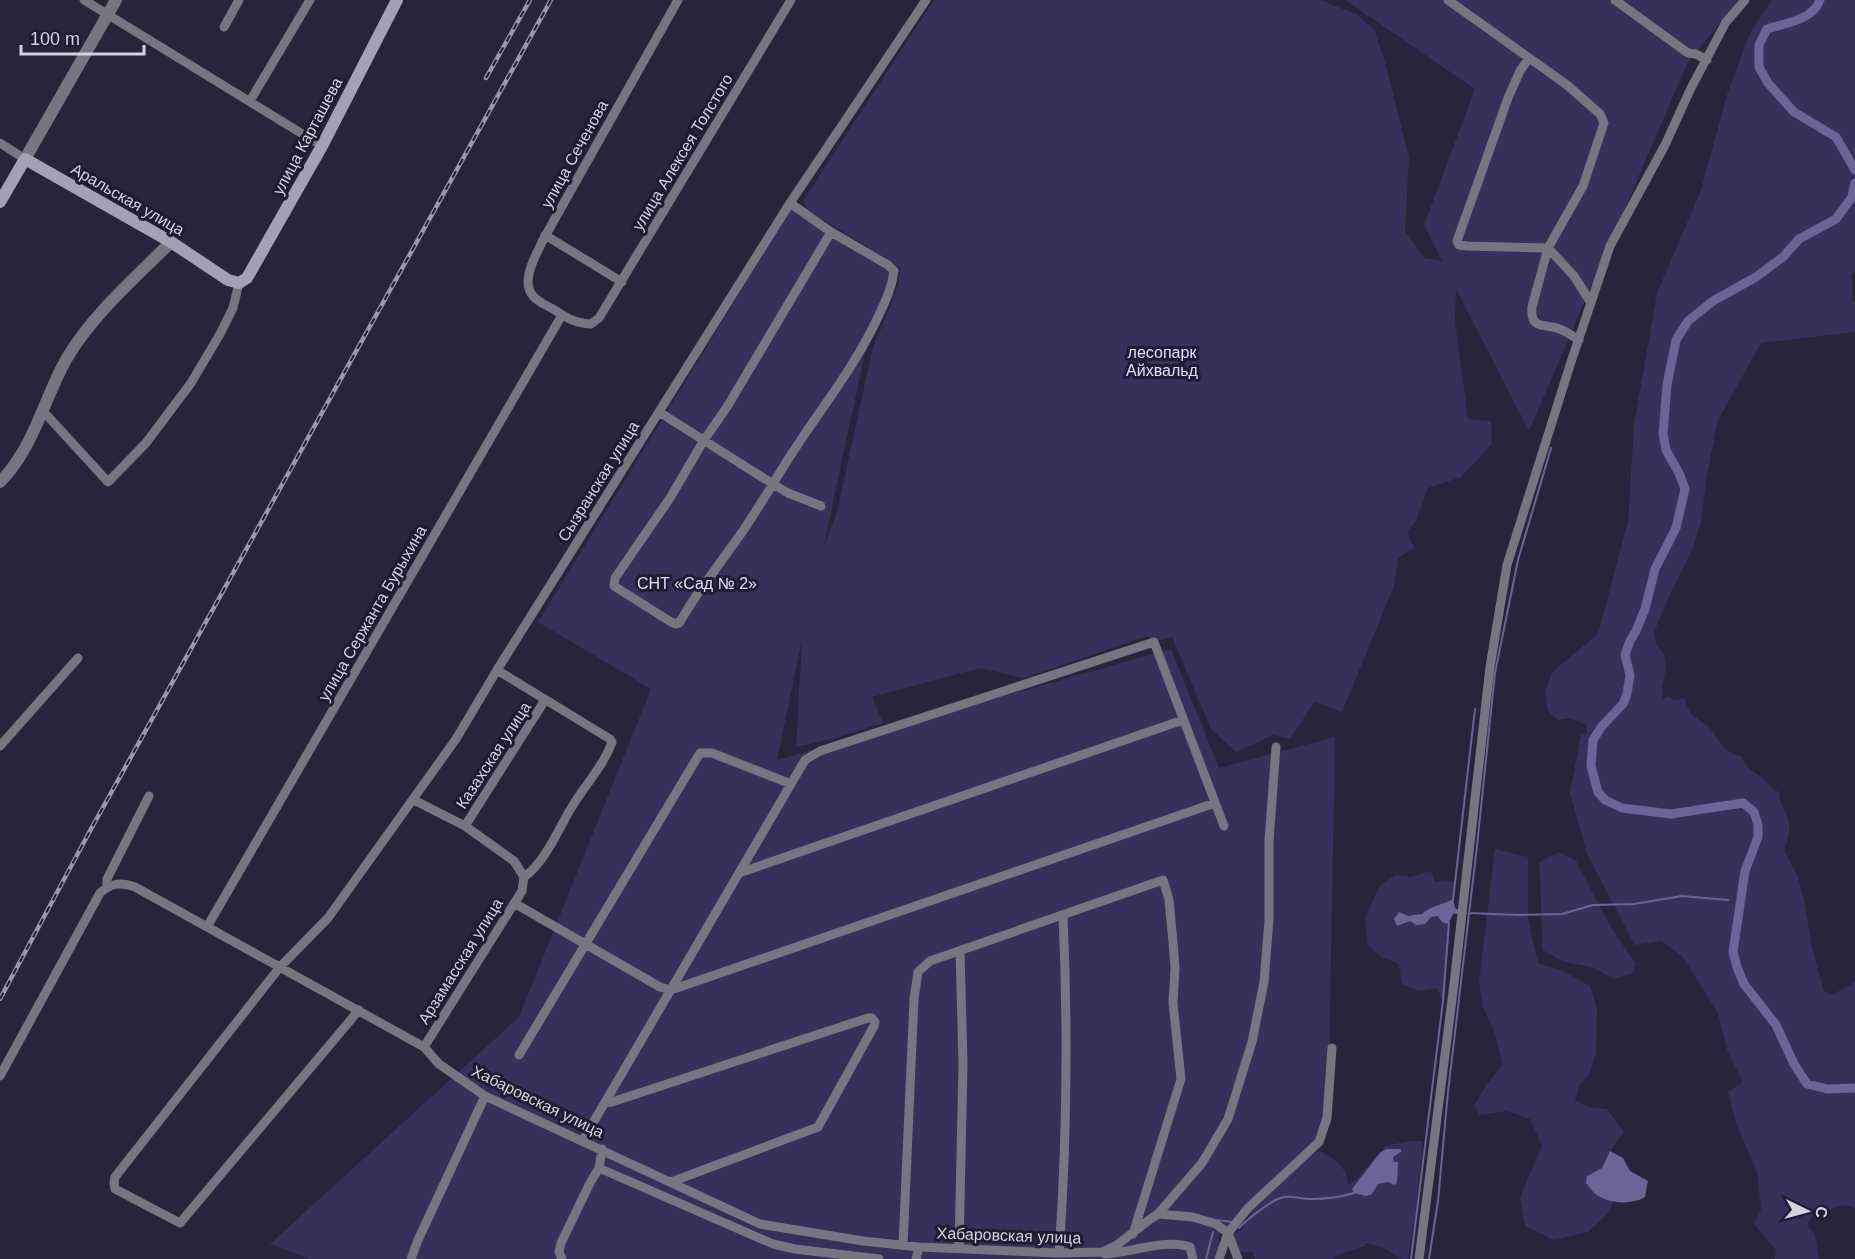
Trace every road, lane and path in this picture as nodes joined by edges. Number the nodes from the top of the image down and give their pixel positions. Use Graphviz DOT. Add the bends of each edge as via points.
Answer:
graph roads {
  1 [pos="84,0"];
  2 [pos="116,0"];
  3 [pos="239,0"];
  4 [pos="310,0"];
  5 [pos="397,0"];
  6 [pos="678,0"];
  7 [pos="790,0"];
  8 [pos="926,0"];
  9 [pos="1448,0"];
  10 [pos="1615,0"];
  11 [pos="1745,0"];
  12 [pos="108,14"];
  13 [pos="224,27"];
  14 [pos="1529,58"];
  15 [pos="1707,60"];
  16 [pos="250,101"];
  17 [pos="0,144"];
  18 [pos="322,146"];
  19 [pos="25,159"];
  20 [pos="0,202"];
  21 [pos="790,203"];
  22 [pos="831,232"];
  23 [pos="545,235"];
  24 [pos="171,242"];
  25 [pos="1548,248"];
  26 [pos="622,282"];
  27 [pos="238,283"];
  28 [pos="1591,303"];
  29 [pos="562,315"];
  30 [pos="599,318"];
  31 [pos="1579,340"];
  32 [pos="43,411"];
  33 [pos="659,412"];
  34 [pos="704,440"];
  35 [pos="0,482"];
  36 [pos="773,484"];
  37 [pos="821,506"];
  38 [pos="78,658"];
  39 [pos="497,670"];
  40 [pos="545,700"];
  41 [pos="1184,720"];
  42 [pos="0,746"];
  43 [pos="1276,747"];
  44 [pos="791,784"];
  45 [pos="148,796"];
  46 [pos="414,800"];
  47 [pos="1215,803"];
  48 [pos="465,825"];
  49 [pos="1224,826"];
  50 [pos="739,873"];
  51 [pos="524,877"];
  52 [pos="107,887"];
  53 [pos="514,903"];
  54 [pos="1063,915"];
  55 [pos="207,927"];
  56 [pos="586,943"];
  57 [pos="960,951"];
  58 [pos="280,967"];
  59 [pos="670,990"];
  60 [pos="359,1010"];
  61 [pos="424,1047"];
  62 [pos="1332,1048"];
  63 [pos="519,1055"];
  64 [pos="0,1076"];
  65 [pos="485,1096"];
  66 [pos="605,1102"];
  67 [pos="583,1140"];
  68 [pos="602,1149"];
  69 [pos="599,1168"];
  70 [pos="671,1182"];
  71 [pos="1158,1214"];
  72 [pos="1228,1233"];
  73 [pos="1133,1234"];
  74 [pos="903,1245"];
  75 [pos="919,1247"];
  76 [pos="959,1248"];
  77 [pos="1102,1252"];
  78 [pos="1059,1253"];
  79 [pos="411,1259"];
  80 [pos="561,1259"];
  81 [pos="879,1259"];
  82 [pos="916,1259"];
  83 [pos="1193,1259"];
  84 [pos="1219,1259"];
  85 [pos="1238,1259"];
  86 [pos="1419,1259"];
  1 -- 12 [label="street"];
  2 -- 12 [label="street"];
  3 -- 13 [label="street"];
  4 -- 16 [label="street"];
  5 -- 18 [label="main road, улица Карташева"];
  6 -- 23 [label="street, улица Сеченова"];
  7 -- 26 [label="street, улица Алексея Толстого"];
  8 -- 21 [label="street, Сызранская улица"];
  9 -- 14 [label="street"];
  10 -- 15 [label="street" via="1688,53"];
  11 -- 15 [label="street" via="1726,22"];
  12 -- 16 [label="street"];
  12 -- 19 [label="street"];
  14 -- 25 [label="street" via="1567,85 1600,114 1604,123 1584,186"];
  14 -- 25 [label="street" via="1508,98 1457,241 1467,246"];
  15 -- 28 [label="street" via="1610,246"];
  16 -- 18 [label="street"];
  17 -- 19 [label="street, Аральская улица"];
  18 -- 27 [label="main road, улица Карташева" via="247,278"];
  19 -- 20 [label="main road"];
  19 -- 24 [label="main road, Аральская улица"];
  21 -- 22 [label="street"];
  21 -- 33 [label="street, Сызранская улица"];
  22 -- 34 [label="street"];
  22 -- 36 [label="street" via="888,265 894,271 892,287 852,365"];
  23 -- 26 [label="street"];
  23 -- 29 [label="street, улица Сеченова" via="531,263 528,283 538,301"];
  24 -- 27 [label="main road, Аральская улица"];
  24 -- 32 [label="street" via="95,320 67,357"];
  25 -- 28 [label="street" via="1575,276"];
  25 -- 31 [label="street" via="1532,307 1533,321"];
  26 -- 30 [label="street, улица Алексея Толстого"];
  27 -- 32 [label="street" via="233,308 191,383 146,443 108,482"];
  28 -- 31 [label="street"];
  29 -- 30 [label="street, улица Сеченова" via="577,323 591,324"];
  29 -- 55 [label="street, улица Сержанта Бурыхина"];
  31 -- 86 [label="street" via="1507,565 1490,667"];
  32 -- 35 [label="street"];
  33 -- 34 [label="street"];
  33 -- 39 [label="street, Сызранская улица"];
  34 -- 36 [label="street"];
  34 -- 36 [label="street" via="615,578 618,589 671,622 680,623"];
  36 -- 37 [label="street"];
  38 -- 42 [label="street"];
  39 -- 40 [label="street"];
  39 -- 46 [label="street, Сызранская улица"];
  40 -- 48 [label="street, Казахская улица"];
  40 -- 51 [label="street" via="612,742 554,839"];
  41 -- 44 [label="street" via="1154,642 820,751 805,760"];
  41 -- 47 [label="street"];
  41 -- 50 [label="street"];
  43 -- 71 [label="street" via="1264,982 1252,1042 1228,1119 1202,1163"];
  44 -- 50 [label="street"];
  44 -- 56 [label="street" via="712,753 700,753"];
  45 -- 52 [label="street" via="107,879"];
  46 -- 48 [label="street"];
  46 -- 58 [label="street, Сызранская улица" via="328,918"];
  47 -- 49 [label="street"];
  47 -- 59 [label="street"];
  48 -- 51 [label="street" via="514,861"];
  50 -- 59 [label="street"];
  51 -- 53 [label="street, Арзамасская улица" via="522,891"];
  52 -- 55 [label="street, Хабаровская улица" via="135,887"];
  52 -- 64 [label="street" via="100,893"];
  53 -- 56 [label="street"];
  53 -- 61 [label="street, Арзамасская улица"];
  54 -- 57 [label="street"];
  54 -- 73 [label="street" via="1163,880 1169,900 1181,1079"];
  54 -- 78 [label="street" via="1066,1083"];
  55 -- 58 [label="street, Хабаровская улица"];
  56 -- 59 [label="street"];
  56 -- 63 [label="street"];
  57 -- 74 [label="street" via="930,962 918,972"];
  57 -- 76 [label="street" via="963,1064"];
  58 -- 60 [label="street, Хабаровская улица"];
  58 -- 60 [label="street, Сызранская улица" via="115,1177 115,1189 180,1223"];
  59 -- 66 [label="street"];
  60 -- 61 [label="street, Хабаровская улица"];
  61 -- 65 [label="street, Хабаровская улица" via="439,1064"];
  62 -- 72 [label="street" via="1327,1118 1319,1142 1248,1208"];
  65 -- 67 [label="street, Хабаровская улица"];
  65 -- 79 [label="street"];
  66 -- 67 [label="street"];
  66 -- 70 [label="street" via="872,1018 874,1026 818,1127"];
  67 -- 68 [label="street, Хабаровская улица"];
  68 -- 69 [label="street"];
  68 -- 70 [label="street, Хабаровская улица"];
  69 -- 80 [label="street" via="561,1243"];
  69 -- 81 [label="street" via="773,1244"];
  70 -- 74 [label="street, Хабаровская улица" via="760,1224"];
  71 -- 72 [label="street" via="1193,1217 1216,1224"];
  71 -- 73 [label="street"];
  72 -- 84 [label="street"];
  72 -- 85 [label="street"];
  73 -- 77 [label="street"];
  74 -- 75 [label="street, Хабаровская улица"];
  75 -- 76 [label="street, Хабаровская улица"];
  75 -- 82 [label="street"];
  76 -- 78 [label="street, Хабаровская улица"];
  77 -- 78 [label="street, Хабаровская улица"];
  77 -- 83 [label="street, Хабаровская улица" via="1116,1254 1184,1244 1190,1246"];
}
